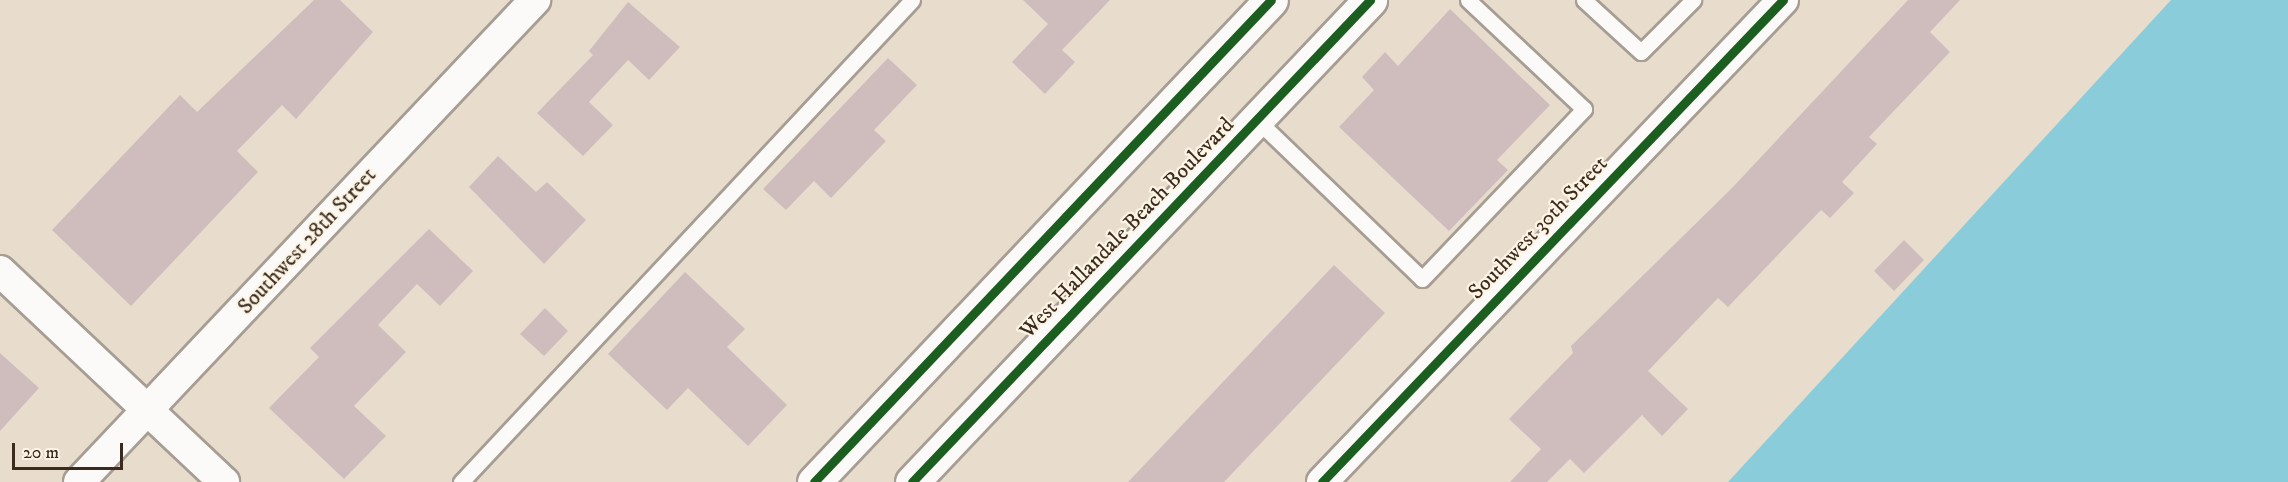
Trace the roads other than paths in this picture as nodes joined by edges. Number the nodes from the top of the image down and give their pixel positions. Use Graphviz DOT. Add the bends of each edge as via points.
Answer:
graph roads {
  1 [pos="535,0"];
  2 [pos="912,0"];
  3 [pos="1271,0"];
  4 [pos="1468,0"];
  5 [pos="1584,0"];
  6 [pos="1692,0"];
  7 [pos="1783,0"];
  8 [pos="1360,4"];
  9 [pos="1257,120"];
  10 [pos="0,270"];
  11 [pos="147,410"];
  12 [pos="79,482"];
  13 [pos="224,482"];
  14 [pos="460,482"];
  15 [pos="814,482"];
  16 [pos="912,482"];
  17 [pos="1322,482"];
  1 -- 11 [label="street, Southwest 28th Street"];
  2 -- 14 [label="lane"];
  3 -- 15 [label="main road"];
  4 -- 9 [label="lane" via="1584,109 1422,279"];
  5 -- 6 [label="lane" via="1641,52"];
  7 -- 17 [label="street, Southwest 30th Street"];
  8 -- 9 [label="main road, West Hallandale Beach Boulevard"];
  9 -- 16 [label="main road, West Hallandale Beach Boulevard"];
  10 -- 11 [label="street"];
  11 -- 12 [label="street, Southwest 28th Street"];
  11 -- 13 [label="street"];
}
